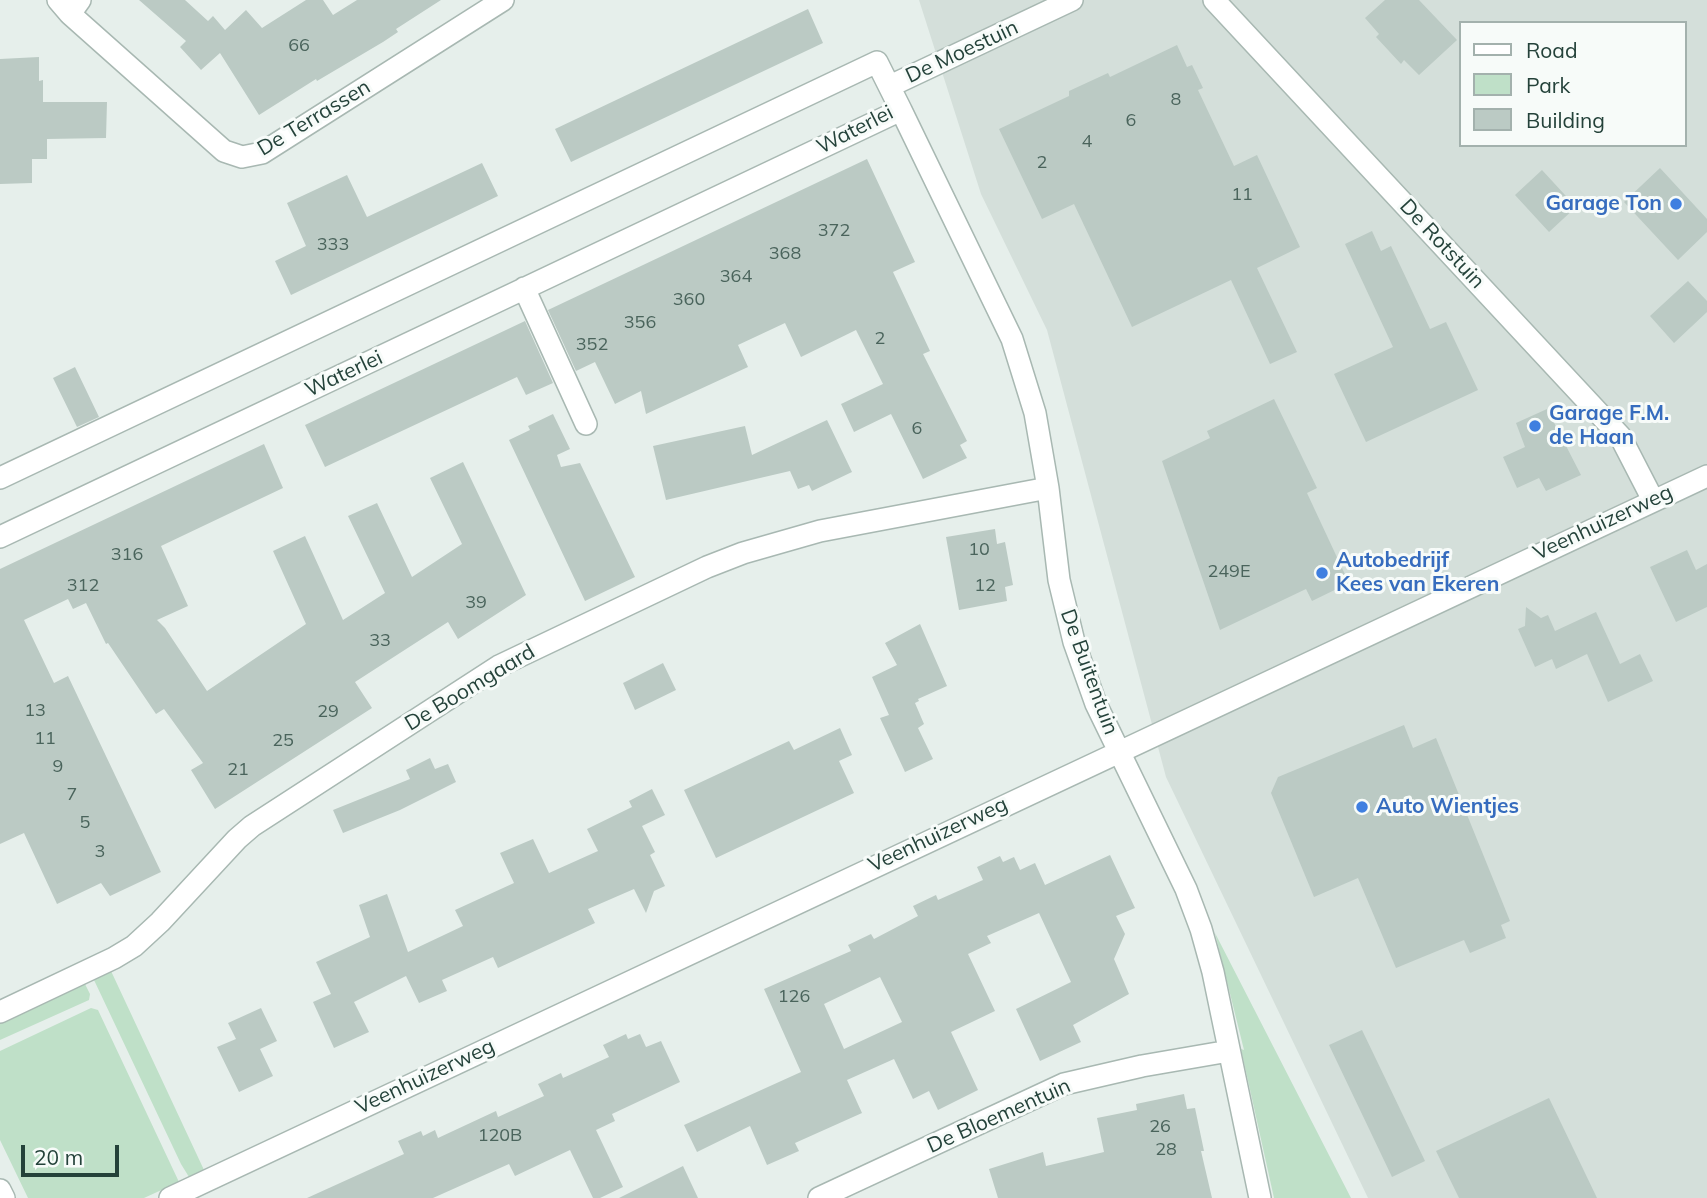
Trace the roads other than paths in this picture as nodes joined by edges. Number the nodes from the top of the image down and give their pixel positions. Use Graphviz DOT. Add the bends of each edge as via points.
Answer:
graph roads {
  1 [pos="503,0"];
  2 [pos="1072,0"];
  3 [pos="1214,0"];
  4 [pos="69,5"];
  5 [pos="890,86"];
  6 [pos="901,110"];
  7 [pos="524,288"];
  8 [pos="586,424"];
  9 [pos="1707,476"];
  10 [pos="0,478"];
  11 [pos="1048,488"];
  12 [pos="1653,500"];
  13 [pos="0,537"];
  14 [pos="1117,751"];
  15 [pos="0,1012"];
  16 [pos="1228,1051"];
  17 [pos="0,1190"];
  18 [pos="4,1198"];
  19 [pos="170,1198"];
  20 [pos="819,1198"];
  21 [pos="1260,1198"];
  1 -- 4 [label="street, De Terrassen" via="262,153 242,157 224,151"];
  2 -- 5 [label="street, De Moestuin"];
  3 -- 12 [label="street, De Rotstuin" via="1620,436"];
  5 -- 6 [label="street, Waterlei"];
  5 -- 10 [label="street, Waterlei" via="877,62"];
  6 -- 7 [label="street, Waterlei"];
  6 -- 11 [label="street, De Buitentuin" via="1012,339 1035,413"];
  7 -- 8 [label="street"];
  7 -- 13 [label="street, Waterlei"];
  9 -- 12 [label="street, Veenhuizerweg"];
  11 -- 14 [label="street, De Buitentuin" via="1068,623"];
  11 -- 15 [label="street, De Boomgaard" via="820,531 769,545 707,568 499,666 243,833 134,946"];
  12 -- 14 [label="street, Veenhuizerweg"];
  14 -- 16 [label="street, De Buitentuin" via="1186,889 1201,929"];
  14 -- 19 [label="street, Veenhuizerweg"];
  16 -- 20 [label="street, De Bloementuin" via="1064,1084"];
  16 -- 21 [label="street, De Buitentuin"];
  17 -- 18 [label="street"];
}
